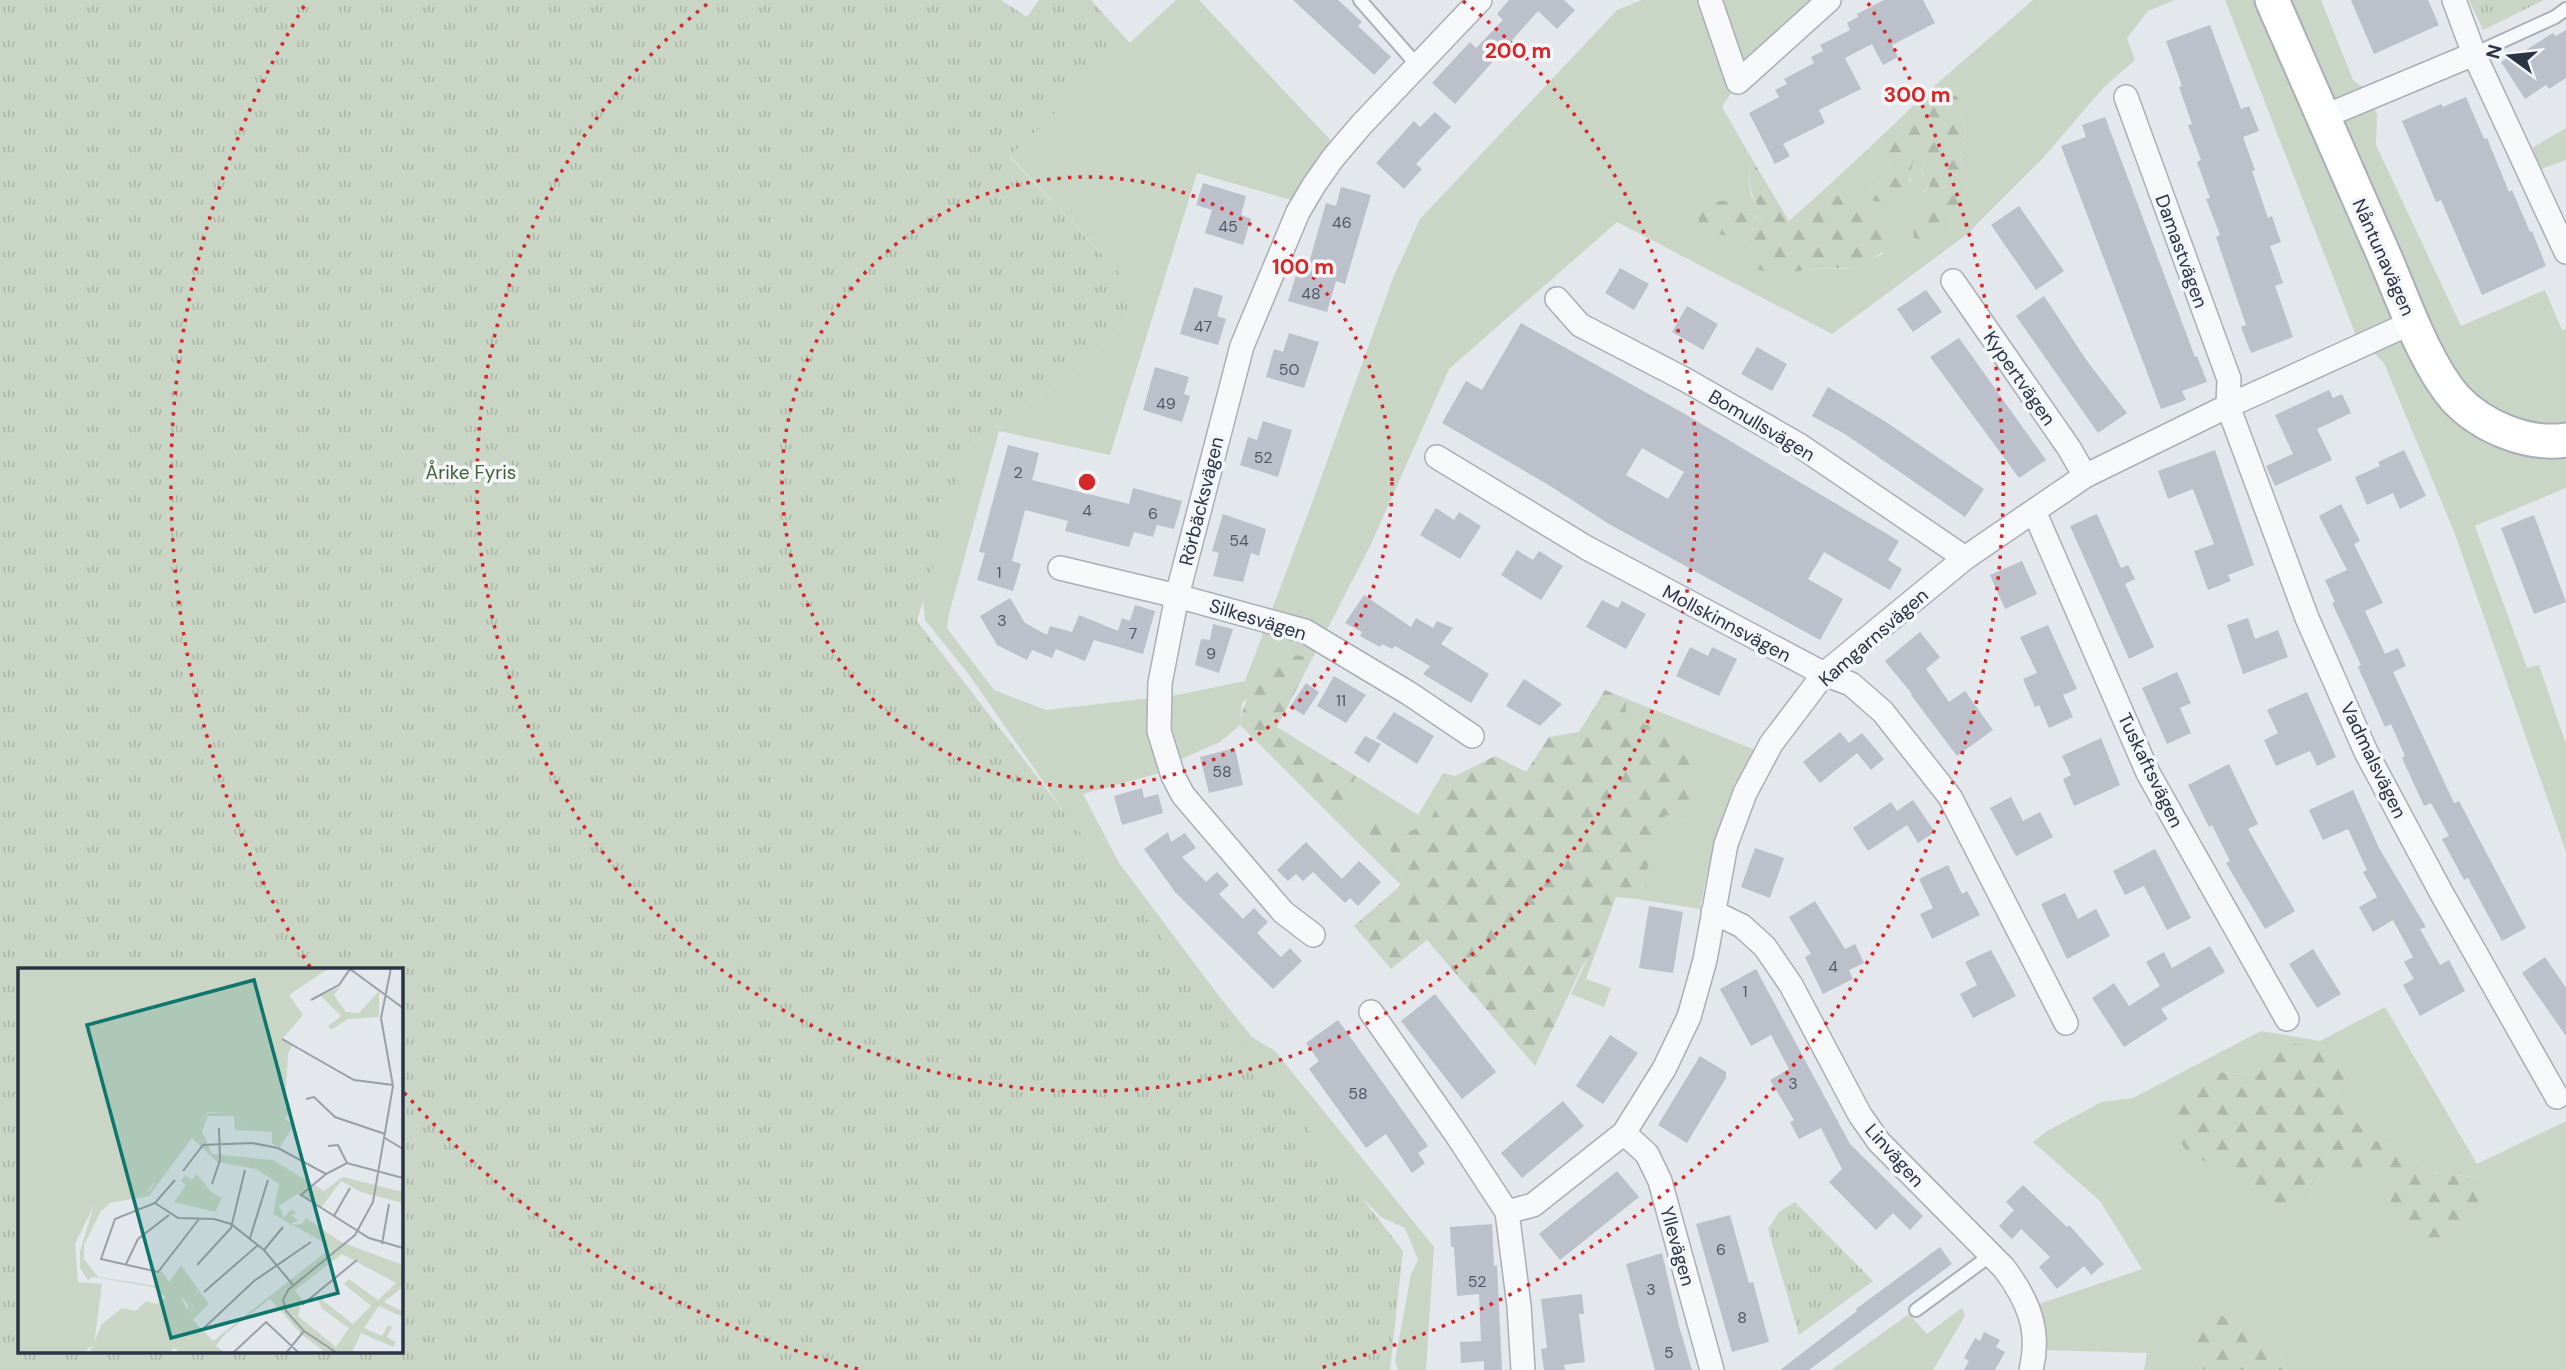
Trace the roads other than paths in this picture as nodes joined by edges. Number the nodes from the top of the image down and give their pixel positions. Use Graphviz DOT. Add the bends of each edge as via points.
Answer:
graph roads {
  1 [pos="1360,0"];
  2 [pos="1480,0"];
  3 [pos="1710,0"];
  4 [pos="2272,0"];
  5 [pos="2454,0"];
  6 [pos="1820,1"];
  7 [pos="2566,9"];
  8 [pos="2474,54"];
  9 [pos="1417,65"];
  10 [pos="2126,97"];
  11 [pos="2323,117"];
  12 [pos="2566,252"];
  13 [pos="1953,282"];
  14 [pos="1557,299"];
  15 [pos="2413,322"];
  16 [pos="2228,406"];
  17 [pos="2566,440"];
  18 [pos="1437,457"];
  19 [pos="2085,476"];
  20 [pos="2034,511"];
  21 [pos="1965,558"];
  22 [pos="1060,568"];
  23 [pos="1177,596"];
  24 [pos="1824,674"];
  25 [pos="1472,736"];
  26 [pos="1713,912"];
  27 [pos="1313,935"];
  28 [pos="1371,1012"];
  29 [pos="2287,1019"];
  30 [pos="2066,1023"];
  31 [pos="2557,1097"];
  32 [pos="1624,1133"];
  33 [pos="1507,1212"];
  34 [pos="1991,1255"];
  35 [pos="1916,1310"];
  36 [pos="1523,1370"];
  37 [pos="1712,1370"];
  38 [pos="2031,1370"];
  1 -- 9 [label="lane"];
  2 -- 9 [label="street, Rörbäcksvägen"];
  3 -- 6 [label="street" via="1738,82"];
  4 -- 11 [label="street, Nåntunavägen"];
  5 -- 8 [label="street"];
  7 -- 8 [label="lane"];
  8 -- 11 [label="street"];
  8 -- 12 [label="street"];
  9 -- 23 [label="street, Rörbäcksvägen" via="1333,158 1298,212 1242,346"];
  10 -- 16 [label="street, Damastvägen" via="2229,379"];
  11 -- 15 [label="street, Nåntunavägen"];
  13 -- 19 [label="street, Kypertvägen"];
  14 -- 21 [label="street, Bomullsvägen" via="1580,325 1799,445"];
  15 -- 16 [label="street, Kamgarnsvägen"];
  15 -- 17 [label="street, Nåntunavägen" via="2440,376 2480,419 2533,439"];
  16 -- 19 [label="street, Kamgarnsvägen"];
  16 -- 31 [label="street, Vadmalsvägen" via="2307,618 2366,751"];
  18 -- 24 [label="street, Mollskinnsvägen" via="1587,548"];
  19 -- 20 [label="street, Kamgarnsvägen"];
  20 -- 21 [label="street, Kamgarnsvägen"];
  20 -- 29 [label="street, Tuskaftsvägen" via="2148,773"];
  21 -- 24 [label="street, Kamgarnsvägen"];
  22 -- 23 [label="street, Silkesvägen"];
  23 -- 25 [label="street, Silkesvägen" via="1305,631"];
  23 -- 27 [label="street, Rörbäcksvägen" via="1158,709 1159,732 1172,776 1283,912"];
  24 -- 26 [label="street, Kamgarnsvägen" via="1770,744 1745,793 1727,844"];
  24 -- 30 [label="street, Mollskinnsvägen" via="1851,684 1883,712 1950,797"];
  26 -- 32 [label="street, Kamgarnsvägen" via="1689,1017 1664,1069"];
  26 -- 34 [label="street, Linvägen" via="1742,926 1765,947 1879,1142"];
  28 -- 33 [label="street"];
  32 -- 33 [label="street, Kamgarnsvägen" via="1533,1205"];
  32 -- 37 [label="street, Yllevägen" via="1647,1154 1660,1181"];
  33 -- 36 [label="street"];
  34 -- 35 [label="lane"];
  34 -- 38 [label="street, Linvägen" via="2017,1285 2033,1320 2036,1340"];
}
